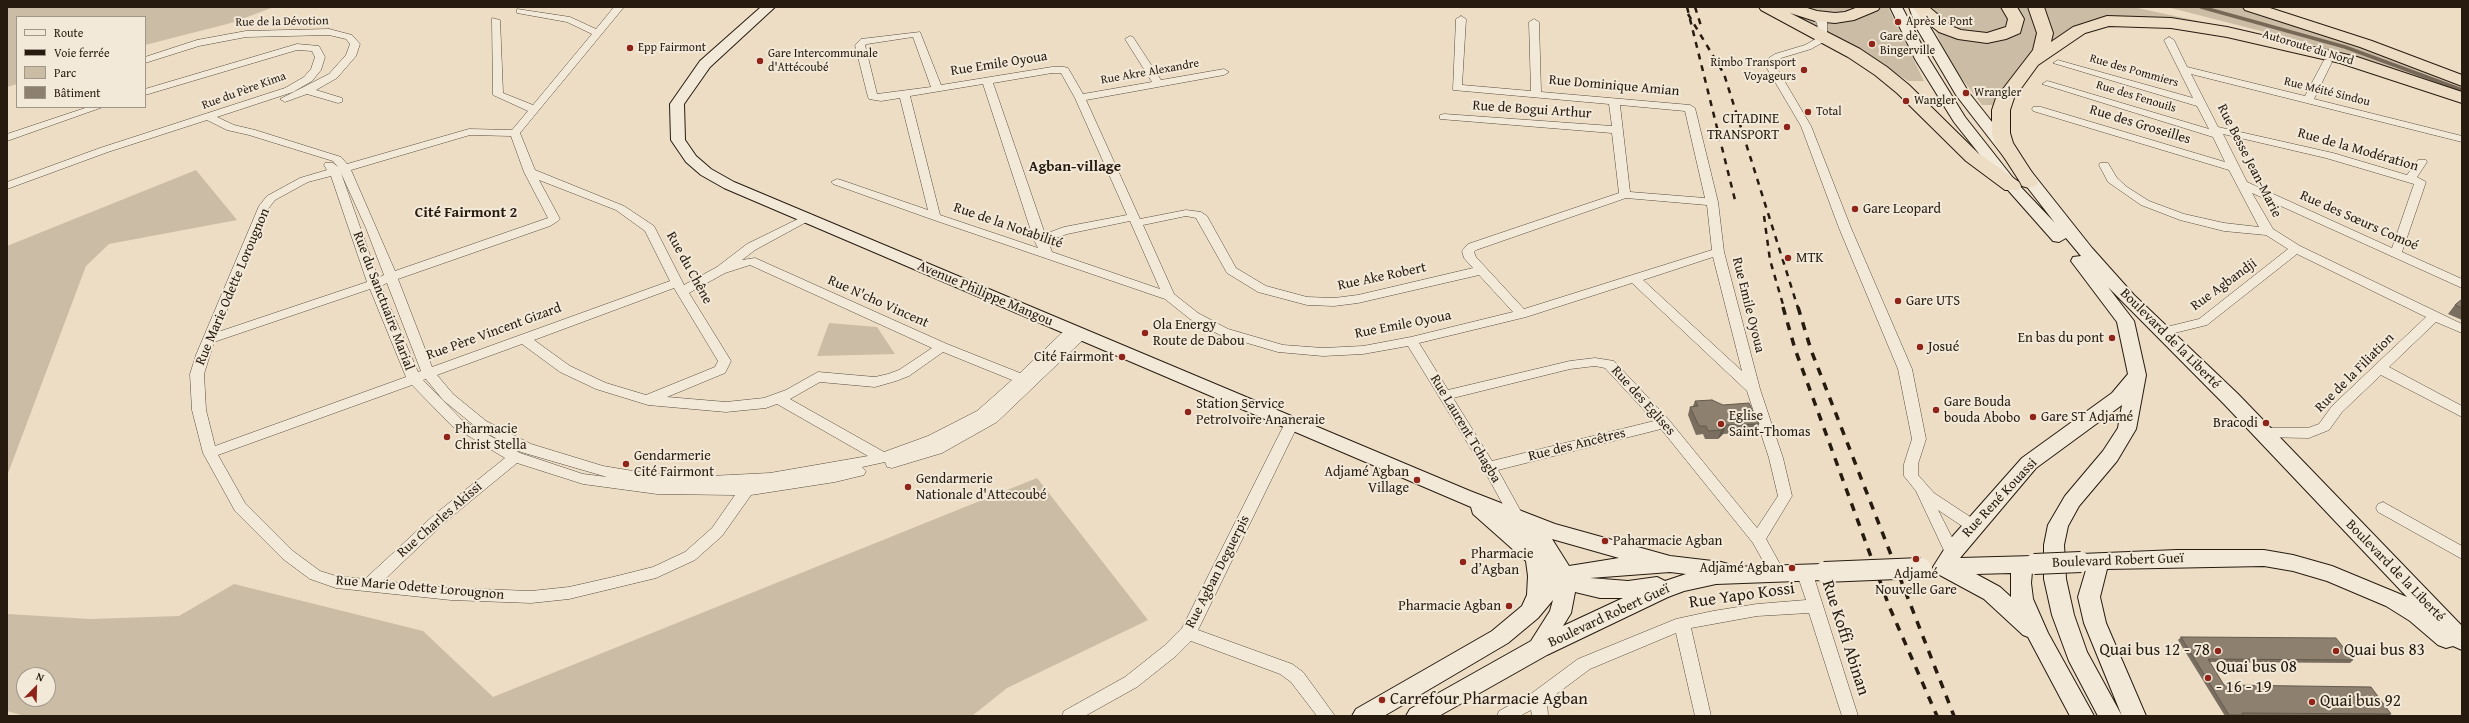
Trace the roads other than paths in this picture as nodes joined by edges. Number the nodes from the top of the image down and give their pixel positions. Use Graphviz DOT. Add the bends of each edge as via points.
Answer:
graph roads {
  1 [pos="619,7"];
  2 [pos="769,7"];
  3 [pos="1767,7"];
  4 [pos="1788,7"];
  5 [pos="1872,7"];
  6 [pos="1896,7"];
  7 [pos="1915,7"];
  8 [pos="1921,7"];
  9 [pos="2009,7"];
  10 [pos="2036,7"];
  11 [pos="2152,7"];
  12 [pos="2251,7"];
  13 [pos="520,11"];
  14 [pos="1815,16"];
  15 [pos="1460,19"];
  16 [pos="495,20"];
  17 [pos="1534,22"];
  18 [pos="598,33"];
  19 [pos="1824,38"];
  20 [pos="1130,39"];
  21 [pos="2169,40"];
  22 [pos="146,60"];
  23 [pos="2035,61"];
  24 [pos="2351,61"];
  25 [pos="2327,62"];
  26 [pos="2058,63"];
  27 [pos="2185,69"];
  28 [pos="1224,72"];
  29 [pos="987,80"];
  30 [pos="2462,81"];
  31 [pos="1158,84"];
  32 [pos="2047,84"];
  33 [pos="937,89"];
  34 [pos="307,91"];
  35 [pos="146,92"];
  36 [pos="904,94"];
  37 [pos="1536,94"];
  38 [pos="1080,98"];
  39 [pos="2462,98"];
  40 [pos="338,100"];
  41 [pos="1614,101"];
  42 [pos="2308,101"];
  43 [pos="2203,104"];
  44 [pos="242,107"];
  45 [pos="95,108"];
  46 [pos="2037,109"];
  47 [pos="536,110"];
  48 [pos="209,117"];
  49 [pos="1444,117"];
  50 [pos="1618,130"];
  51 [pos="2217,132"];
  52 [pos="515,133"];
  53 [pos="7,138"];
  54 [pos="2462,139"];
  55 [pos="2422,162"];
  56 [pos="2104,165"];
  57 [pos="2235,168"];
  58 [pos="340,170"];
  59 [pos="530,172"];
  60 [pos="2410,179"];
  61 [pos="837,182"];
  62 [pos="2021,184"];
  63 [pos="2244,185"];
  64 [pos="7,186"];
  65 [pos="1625,195"];
  66 [pos="1712,202"];
  67 [pos="808,217"];
  68 [pos="934,217"];
  69 [pos="1133,220"];
  70 [pos="372,228"];
  71 [pos="356,232"];
  72 [pos="2269,232"];
  73 [pos="1040,240"];
  74 [pos="2296,249"];
  75 [pos="1718,252"];
  76 [pos="2396,254"];
  77 [pos="1047,256"];
  78 [pos="721,270"];
  79 [pos="1483,270"];
  80 [pos="391,278"];
  81 [pos="1635,279"];
  82 [pos="374,284"];
  83 [pos="2462,284"];
  84 [pos="680,287"];
  85 [pos="1169,296"];
  86 [pos="1522,314"];
  87 [pos="2435,316"];
  88 [pos="2462,328"];
  89 [pos="2162,332"];
  90 [pos="1076,333"];
  91 [pos="210,339"];
  92 [pos="524,339"];
  93 [pos="1411,342"];
  94 [pos="942,347"];
  95 [pos="2381,369"];
  96 [pos="428,373"];
  97 [pos="2137,375"];
  98 [pos="414,379"];
  99 [pos="1022,379"];
  100 [pos="1754,388"];
  101 [pos="1446,395"];
  102 [pos="778,398"];
  103 [pos="648,400"];
  104 [pos="2462,412"];
  105 [pos="1664,423"];
  106 [pos="1291,425"];
  107 [pos="2263,433"];
  108 [pos="210,453"];
  109 [pos="515,457"];
  110 [pos="883,458"];
  111 [pos="1489,467"];
  112 [pos="751,484"];
  113 [pos="1919,488"];
  114 [pos="1463,496"];
  115 [pos="2383,508"];
  116 [pos="1517,517"];
  117 [pos="1973,526"];
  118 [pos="1758,539"];
  119 [pos="2462,553"];
  120 [pos="1535,556"];
  121 [pos="1948,560"];
  122 [pos="2097,562"];
  123 [pos="1670,564"];
  124 [pos="2028,564"];
  125 [pos="1814,572"];
  126 [pos="1778,573"];
  127 [pos="1750,574"];
  128 [pos="1564,577"];
  129 [pos="1684,583"];
  130 [pos="368,585"];
  131 [pos="1815,606"];
  132 [pos="1530,612"];
  133 [pos="1682,624"];
  134 [pos="1188,633"];
  135 [pos="2039,637"];
  136 [pos="2462,641"];
  137 [pos="1538,648"];
  138 [pos="2462,652"];
  139 [pos="1538,698"];
  140 [pos="1070,716"];
  141 [pos="1327,716"];
  142 [pos="1364,716"];
  143 [pos="1418,716"];
  144 [pos="1505,716"];
  145 [pos="1540,716"];
  146 [pos="1704,716"];
  147 [pos="1850,716"];
  148 [pos="2082,716"];
  149 [pos="2110,716"];
  150 [pos="2134,716"];
  1 -- 18 [label="street"];
  2 -- 67 [label="main road, Avenue Philippe Mangou" via="705,64 685,90 677,104 676,129 684,150 706,172 729,186"];
  3 -- 19 [label="highway"];
  4 -- 14 [label="highway"];
  5 -- 14 [label="highway" via="1848,17"];
  6 -- 62 [label="main road" via="1940,91 1959,119"];
  7 -- 62 [label="main road, Boulevard de la Liberté" via="1963,96"];
  8 -- 9 [label="highway" via="1945,29 1987,38 2014,30 2016,19"];
  10 -- 23 [label="highway" via="2045,33"];
  11 -- 24 [label="highway, Autoroute du Nord" via="2269,35"];
  12 -- 30 [label="highway, Autoroute du Nord" via="2366,44"];
  13 -- 18 [label="street" via="570,20"];
  14 -- 19 [label="street" via="1822,22"];
  15 -- 37 [label="street, Rue Dominique Amian" via="1457,88"];
  16 -- 47 [label="street" via="498,95"];
  17 -- 37 [label="street"];
  18 -- 47 [label="street"];
  19 -- 62 [label="highway" via="1881,71 1903,89 1972,157"];
  19 -- 113 [label="street" via="1808,47 1778,56 1770,65 1806,126 1845,228 1903,363 1919,439 1910,464 1911,476"];
  20 -- 31 [label="street"];
  21 -- 27 [label="street, Rue Besse Jean-Marie"];
  22 -- 34 [label="street, Rue de la Dévotion" via="197,43 246,34 328,32 350,37 355,44 351,56 332,76"];
  23 -- 24 [label="highway" via="2079,30 2107,21 2124,20 2171,23 2227,32"];
  23 -- 62 [label="highway" via="2005,98 2001,110 2001,134"];
  24 -- 39 [label="highway, Autoroute du Nord"];
  25 -- 42 [label="street"];
  26 -- 43 [label="street, Rue des Pommiers"];
  27 -- 42 [label="street, Rue Méité Sindou"];
  27 -- 43 [label="street, Rue Besse Jean-Marie"];
  28 -- 31 [label="street, Rue Akre Alexandre"];
  29 -- 33 [label="street, Rue Emile Oyoua"];
  29 -- 38 [label="street, Rue Emile Oyoua" via="1064,70"];
  29 -- 73 [label="street"];
  31 -- 38 [label="street, Rue Akre Alexandre"];
  32 -- 51 [label="street, Rue des Fenouils"];
  33 -- 36 [label="street, Rue Emile Oyoua"];
  33 -- 36 [label="street, Rue Emile Oyoua" via="917,34 864,41 860,45 873,97"];
  34 -- 40 [label="street"];
  34 -- 44 [label="street, Rue de la Dévotion" via="276,101"];
  35 -- 44 [label="street, Rue du Père Kima" via="298,47 316,48 321,62 308,79 290,90"];
  36 -- 68 [label="street, Rue de la Notabilité"];
  37 -- 41 [label="street, Rue Dominique Amian"];
  38 -- 69 [label="street, Rue Emile Oyoua"];
  41 -- 50 [label="street"];
  41 -- 66 [label="street, Rue Dominique Amian" via="1691,109"];
  42 -- 54 [label="street, Rue Méité Sindou"];
  43 -- 51 [label="street, Rue Besse Jean-Marie"];
  44 -- 48 [label="street, Rue du Père Kima"];
  45 -- 53 [label="street"];
  46 -- 57 [label="street, Rue des Groseilles"];
  47 -- 52 [label="street"];
  48 -- 58 [label="street" via="231,128 239,137"];
  48 -- 64 [label="street, Rue du Père Kima" via="104,150"];
  49 -- 50 [label="street, Rue de Bogui Arthur"];
  50 -- 65 [label="street"];
  51 -- 57 [label="street, Rue Besse Jean-Marie"];
  51 -- 60 [label="street, Rue de la Modération" via="2329,156"];
  52 -- 58 [label="street, Rue Marie Odette Lorougnon" via="469,132"];
  52 -- 59 [label="street"];
  55 -- 60 [label="street"];
  56 -- 72 [label="street" via="2112,180 2145,203 2180,217 2224,227"];
  57 -- 63 [label="street, Rue Besse Jean-Marie"];
  58 -- 70 [label="street, Rue du Sanctuaire Marial"];
  58 -- 71 [label="street, Rue du Sanctuaire Marial"];
  58 -- 91 [label="street, Rue Marie Odette Lorougnon" via="304,180 271,198 263,208"];
  59 -- 80 [label="street" via="554,219"];
  59 -- 84 [label="street, Rue du Chêne" via="620,208 638,218 650,229"];
  60 -- 76 [label="street, Rue de la Modération" via="2420,182"];
  61 -- 68 [label="street"];
  62 -- 89 [label="main road, Boulevard de la Liberté"];
  62 -- 97 [label="main road" via="2125,322"];
  63 -- 72 [label="street, Rue Besse Jean-Marie"];
  63 -- 76 [label="street, Rue des Sœurs Comoé"];
  65 -- 66 [label="street"];
  65 -- 79 [label="street" via="1472,247 1468,251 1470,258"];
  66 -- 75 [label="street"];
  67 -- 78 [label="street" via="751,248"];
  67 -- 90 [label="main road, Avenue Philippe Mangou"];
  68 -- 77 [label="street, Rue de la Notabilité"];
  69 -- 73 [label="street" via="1064,231"];
  69 -- 79 [label="street, Rue Ake Robert" via="1186,213 1197,214 1201,216 1231,270 1262,289 1307,301 1334,302 1358,299"];
  69 -- 85 [label="street, Rue Emile Oyoua"];
  70 -- 71 [label="street"];
  70 -- 80 [label="street, Rue du Sanctuaire Marial"];
  71 -- 82 [label="street, Rue du Sanctuaire Marial"];
  72 -- 74 [label="street, Rue Besse Jean-Marie"];
  73 -- 77 [label="street"];
  74 -- 87 [label="street, Rue Besse Jean-Marie"];
  74 -- 89 [label="street, Rue Agbandji" via="2203,322"];
  75 -- 81 [label="street, Rue Emile Oyoua"];
  75 -- 100 [label="street, Rue Emile Oyoua"];
  76 -- 83 [label="street, Rue des Sœurs Comoé"];
  77 -- 85 [label="street, Rue de la Notabilité"];
  78 -- 84 [label="street, Rue Père Vincent Gizard"];
  78 -- 94 [label="street, Rue N'cho Vincent" via="751,261"];
  79 -- 86 [label="street"];
  80 -- 82 [label="street"];
  80 -- 96 [label="street, Rue du Sanctuaire Marial"];
  81 -- 86 [label="street, Rue Emile Oyoua"];
  81 -- 100 [label="street"];
  82 -- 91 [label="street"];
  82 -- 98 [label="street, Rue du Sanctuaire Marial"];
  84 -- 92 [label="street, Rue Père Vincent Gizard"];
  84 -- 103 [label="street, Rue du Chêne" via="725,361 720,370"];
  85 -- 93 [label="street, Rue Emile Oyoua" via="1194,316 1224,332 1283,349 1324,352 1363,350"];
  86 -- 93 [label="street, Rue Emile Oyoua"];
  87 -- 88 [label="street, Rue Besse Jean-Marie"];
  87 -- 95 [label="street, Rue de la Filiation"];
  89 -- 107 [label="main road, Boulevard de la Liberté"];
  90 -- 99 [label="street, Rue du Sanctuaire Marial"];
  90 -- 106 [label="main road, Avenue Philippe Mangou"];
  90 -- 112 [label="street, Rue du Sanctuaire Marial" via="992,419 937,449 835,477"];
  91 -- 108 [label="street, Rue Marie Odette Lorougnon" via="197,374 199,410"];
  92 -- 96 [label="street, Rue Père Vincent Gizard"];
  92 -- 103 [label="street" via="565,369 601,386"];
  93 -- 101 [label="street, Rue Laurent Tchagba"];
  94 -- 99 [label="street, Rue N'cho Vincent"];
  94 -- 102 [label="street" via="904,373 891,378 875,382 818,377"];
  95 -- 104 [label="street"];
  95 -- 107 [label="street, Rue de la Filiation" via="2337,409 2324,427 2309,433"];
  96 -- 98 [label="street, Rue Père Vincent Gizard"];
  96 -- 112 [label="street, Rue du Sanctuaire Marial" via="448,397 481,424 526,448 603,471 645,478"];
  97 -- 117 [label="main road, Rue René Kouassi" via="2119,398 2029,463"];
  97 -- 149 [label="main road" via="2127,429 2110,456 2072,501 2058,525 2054,545 2055,579 2063,615 2077,654"];
  98 -- 108 [label="street, Rue Père Vincent Gizard"];
  98 -- 109 [label="street, Rue du Sanctuaire Marial" via="457,423"];
  99 -- 110 [label="street, Rue du Sanctuaire Marial" via="982,414 960,427"];
  100 -- 118 [label="street, Rue Emile Oyoua" via="1785,496"];
  101 -- 105 [label="street, Rue des Eglises" via="1570,365 1602,362 1609,364"];
  101 -- 111 [label="street, Rue Laurent Tchagba"];
  102 -- 103 [label="street" via="751,406 726,407"];
  102 -- 110 [label="street"];
  105 -- 111 [label="street, Rue des Ancêtres"];
  105 -- 118 [label="street, Rue des Eglises"];
  106 -- 114 [label="main road, Avenue Philippe Mangou"];
  106 -- 134 [label="street, Rue Agban Deguerpis"];
  107 -- 136 [label="main road, Boulevard de la Liberté"];
  108 -- 130 [label="street, Rue Marie Odette Lorougnon" via="240,507 288,555 315,575 336,582"];
  109 -- 112 [label="street, Rue du Sanctuaire Marial" via="590,480 657,489"];
  109 -- 130 [label="street, Rue Charles Akissi" via="439,519"];
  110 -- 112 [label="street, Rue du Sanctuaire Marial"];
  111 -- 116 [label="street, Rue Laurent Tchagba"];
  112 -- 130 [label="street, Rue Marie Odette Lorougnon" via="717,532 690,556 656,572 569,593 531,597 451,594"];
  113 -- 117 [label="street"];
  113 -- 121 [label="street"];
  114 -- 116 [label="main road, Avenue Philippe Mangou"];
  114 -- 120 [label="main road, Avenue Philippe Mangou"];
  115 -- 119 [label="street"];
  116 -- 123 [label="main road" via="1592,544"];
  116 -- 128 [label="main road, Avenue Philippe Mangou" via="1543,542"];
  117 -- 121 [label="main road, Rue René Kouassi"];
  118 -- 126 [label="street, Rue des Eglises"];
  120 -- 128 [label="main road, Avenue Philippe Mangou"];
  120 -- 132 [label="main road" via="1539,576 1538,595"];
  121 -- 124 [label="main road, Boulevard Robert Gueï"];
  121 -- 125 [label="main road, Boulevard Robert Gueï, bridge" via="1921,568"];
  121 -- 135 [label="main road" via="1992,593"];
  122 -- 124 [label="main road, Boulevard Robert Gueï, bridge"];
  122 -- 138 [label="main road, Boulevard Robert Gueï" via="2177,558 2264,558 2293,563 2355,582 2394,600 2418,615"];
  122 -- 150 [label="main road" via="2089,596 2095,623"];
  123 -- 127 [label="main road, Boulevard Robert Gueï"];
  123 -- 128 [label="main road, Boulevard Robert Gueï" via="1601,567"];
  124 -- 135 [label="main road" via="2020,583 2022,599"];
  125 -- 126 [label="main road, Boulevard Robert Gueï"];
  125 -- 131 [label="street, Rue Koffi Abinan"];
  126 -- 127 [label="main road, Boulevard Robert Gueï"];
  127 -- 129 [label="main road, Boulevard Robert Gueï" via="1716,576"];
  128 -- 129 [label="main road" via="1577,584 1600,589 1628,590"];
  128 -- 132 [label="main road, Boulevard Robert Gueï" via="1550,588"];
  128 -- 137 [label="main road, Boulevard Robert Gueï" via="1564,600 1560,613"];
  129 -- 137 [label="main road, Boulevard Robert Gueï" via="1626,606"];
  131 -- 133 [label="street, Rue Yapo Kossi" via="1756,610 1713,616"];
  131 -- 147 [label="street, Rue Koffi Abinan"];
  132 -- 142 [label="main road, Boulevard Robert Gueï" via="1477,652"];
  133 -- 139 [label="street, Rue Yapo Kossi" via="1584,664"];
  133 -- 146 [label="street"];
  134 -- 140 [label="street, Rue Agban Deguerpis" via="1131,682"];
  134 -- 141 [label="street" via="1286,670 1298,677"];
  135 -- 148 [label="main road"];
  137 -- 143 [label="main road, Boulevard Robert Gueï"];
  139 -- 144 [label="street, Rue Yapo Kossi"];
  139 -- 145 [label="street"];
}
